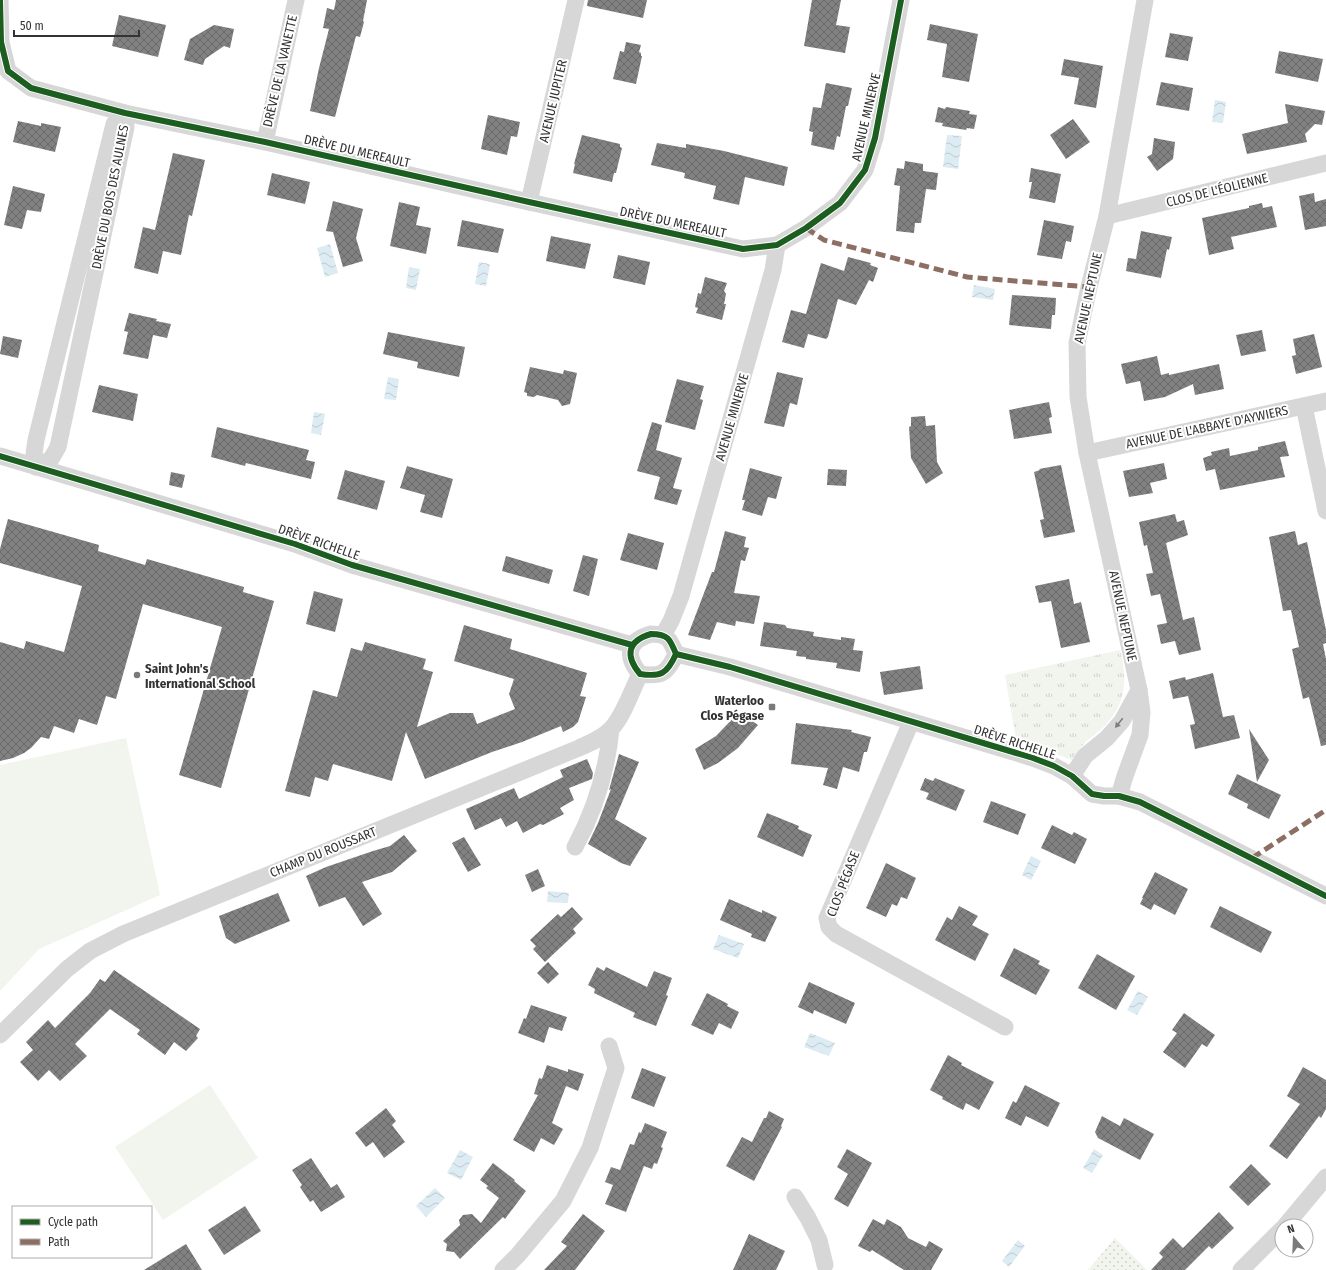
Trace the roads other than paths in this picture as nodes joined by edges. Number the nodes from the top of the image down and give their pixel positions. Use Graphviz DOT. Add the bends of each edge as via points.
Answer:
graph roads {
  1 [pos="0,0"];
  2 [pos="296,0"];
  3 [pos="576,0"];
  4 [pos="901,0"];
  5 [pos="1145,0"];
  6 [pos="125,113"];
  7 [pos="265,142"];
  8 [pos="1326,163"];
  9 [pos="529,202"];
  10 [pos="1107,216"];
  11 [pos="777,245"];
  12 [pos="1326,401"];
  13 [pos="1304,406"];
  14 [pos="1087,453"];
  15 [pos="0,456"];
  16 [pos="36,467"];
  17 [pos="1326,511"];
  18 [pos="663,635"];
  19 [pos="632,645"];
  20 [pos="676,654"];
  21 [pos="640,674"];
  22 [pos="1139,690"];
  23 [pos="911,722"];
  24 [pos="611,729"];
  25 [pos="1072,776"];
  26 [pos="1119,796"];
  27 [pos="576,847"];
  28 [pos="1326,896"];
  29 [pos="1005,1027"];
  30 [pos="0,1035"];
  31 [pos="609,1046"];
  32 [pos="1326,1177"];
  33 [pos="795,1197"];
  34 [pos="1292,1218"];
  35 [pos="1274,1237"];
  36 [pos="826,1268"];
  37 [pos="503,1270"];
  38 [pos="1241,1270"];
  1 -- 6 [label="street, DRÈVE DU MEREAULT" via="1,42 8,71 31,88"];
  2 -- 7 [label="street, DRÈVE DE LA VANETTE"];
  3 -- 9 [label="street, AVENUE JUPITER"];
  4 -- 11 [label="street, AVENUE MINERVE" via="875,138 865,170 840,203"];
  5 -- 10 [label="street, AVENUE NEPTUNE"];
  6 -- 7 [label="street, DRÈVE DU MEREAULT"];
  6 -- 16 [label="street, DRÈVE DU BOIS DES AULNES" via="114,124 36,440"];
  6 -- 16 [label="street, DRÈVE DU BOIS DES AULNES" via="126,127 58,446 51,459"];
  7 -- 9 [label="street, DRÈVE DU MEREAULT"];
  8 -- 10 [label="street, CLOS DE L'ÉOLIENNE"];
  9 -- 11 [label="street, DRÈVE DU MEREAULT" via="743,249"];
  10 -- 14 [label="street, AVENUE NEPTUNE" via="1077,343 1078,397"];
  11 -- 18 [label="street, AVENUE MINERVE" via="773,270 681,596"];
  12 -- 13 [label="street, AVENUE DE L'ABBAYE D'AYWIERS"];
  13 -- 14 [label="street, AVENUE DE L'ABBAYE D'AYWIERS"];
  13 -- 17 [label="street"];
  14 -- 22 [label="street, AVENUE NEPTUNE"];
  15 -- 16 [label="street, DRÈVE RICHELLE"];
  16 -- 19 [label="street, DRÈVE RICHELLE" via="295,544 352,565"];
  18 -- 19 [label="street" via="651,634 640,638"];
  18 -- 20 [label="street" via="668,638"];
  19 -- 21 [label="street" via="630,654"];
  20 -- 21 [label="street" via="667,670 661,674"];
  20 -- 23 [label="street, DRÈVE RICHELLE" via="730,667"];
  21 -- 24 [label="street, CHAMP DU ROUSSART"];
  22 -- 25 [label="street, one-way" via="1122,721 1107,738 1085,756"];
  22 -- 26 [label="street, AVENUE NEPTUNE" via="1142,712 1140,735"];
  23 -- 25 [label="street, DRÈVE RICHELLE" via="1033,758"];
  23 -- 29 [label="street, CLOS PÉGASE" via="827,918 836,934"];
  24 -- 27 [label="street" via="604,776"];
  24 -- 30 [label="street, CHAMP DU ROUSSART" via="579,748 142,926 90,950"];
  25 -- 26 [label="street, DRÈVE RICHELLE" via="1092,794"];
  26 -- 28 [label="street, DRÈVE RICHELLE" via="1140,802"];
  31 -- 37 [label="street" via="616,1068 590,1148 563,1200"];
  32 -- 34 [label="street"];
  33 -- 36 [label="street" via="819,1240"];
  35 -- 38 [label="street"];
}
